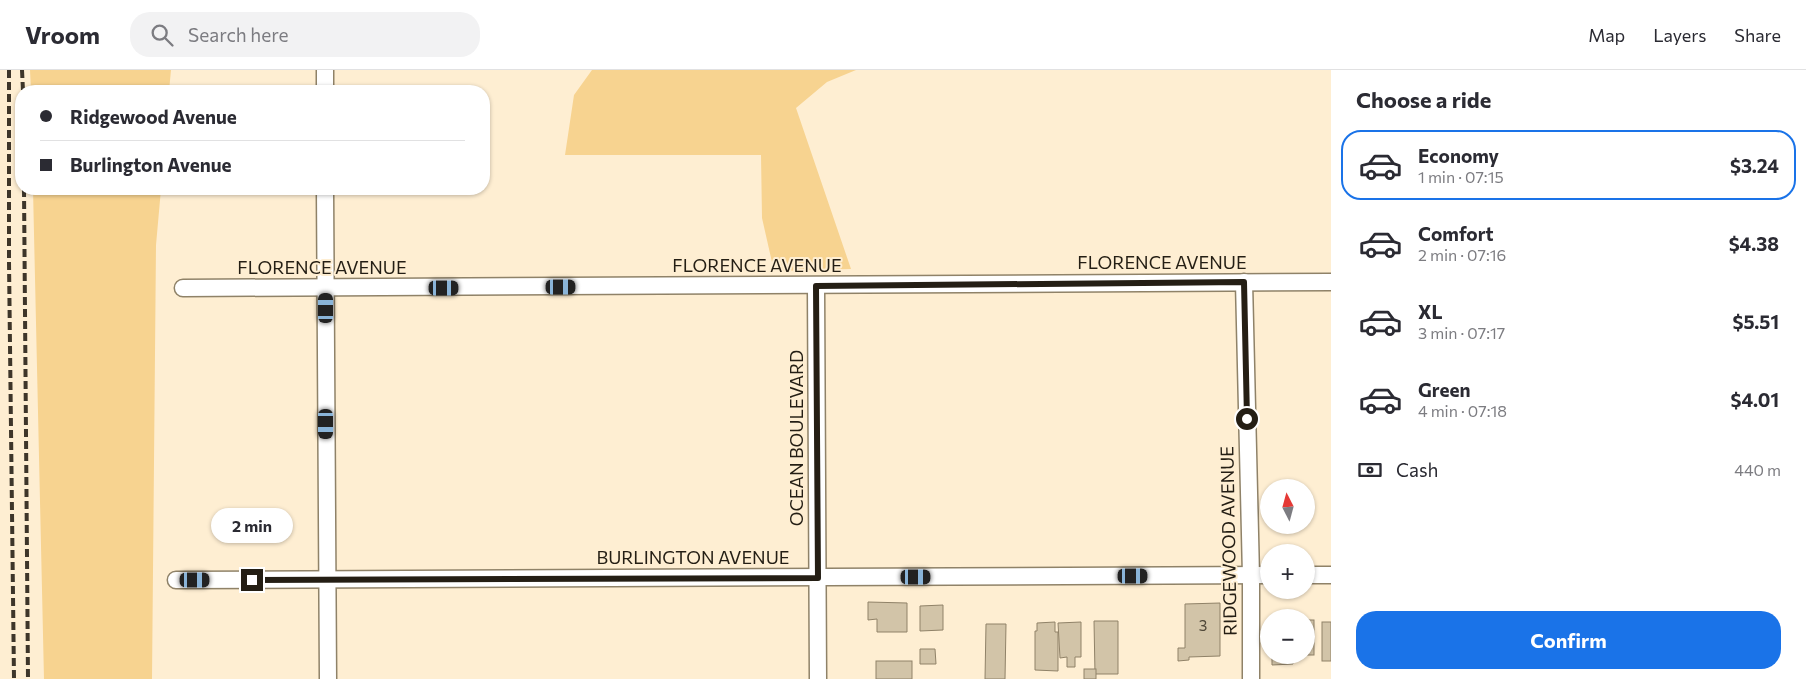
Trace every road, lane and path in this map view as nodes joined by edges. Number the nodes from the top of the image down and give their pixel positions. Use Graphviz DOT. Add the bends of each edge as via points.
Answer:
graph roads {
  1 [pos="325,70"];
  2 [pos="325,85"];
  3 [pos="325,195"];
  4 [pos="1244,282"];
  5 [pos="1331,282"];
  6 [pos="816,286"];
  7 [pos="184,288"];
  8 [pos="326,288"];
  9 [pos="1315,575"];
  10 [pos="1331,575"];
  11 [pos="1251,576"];
  12 [pos="1260,576"];
  13 [pos="818,578"];
  14 [pos="176,580"];
  15 [pos="327,580"];
  16 [pos="328,679"];
  17 [pos="818,679"];
  18 [pos="1251,679"];
  1 -- 2 [label="street"];
  3 -- 8 [label="street"];
  4 -- 5 [label="street, FLORENCE AVENUE"];
  4 -- 6 [label="street, FLORENCE AVENUE"];
  4 -- 11 [label="street, RIDGEWOOD AVENUE"];
  6 -- 8 [label="street, FLORENCE AVENUE"];
  6 -- 13 [label="street, OCEAN BOULEVARD"];
  7 -- 8 [label="street, FLORENCE AVENUE"];
  8 -- 15 [label="street"];
  9 -- 10 [label="street"];
  11 -- 12 [label="street, BURLINGTON AVENUE"];
  11 -- 13 [label="street, BURLINGTON AVENUE"];
  11 -- 18 [label="street, RIDGEWOOD AVENUE"];
  13 -- 15 [label="street, BURLINGTON AVENUE"];
  13 -- 17 [label="street, OCEAN BOULEVARD"];
  14 -- 15 [label="street, BURLINGTON AVENUE"];
  15 -- 16 [label="street"];
}
